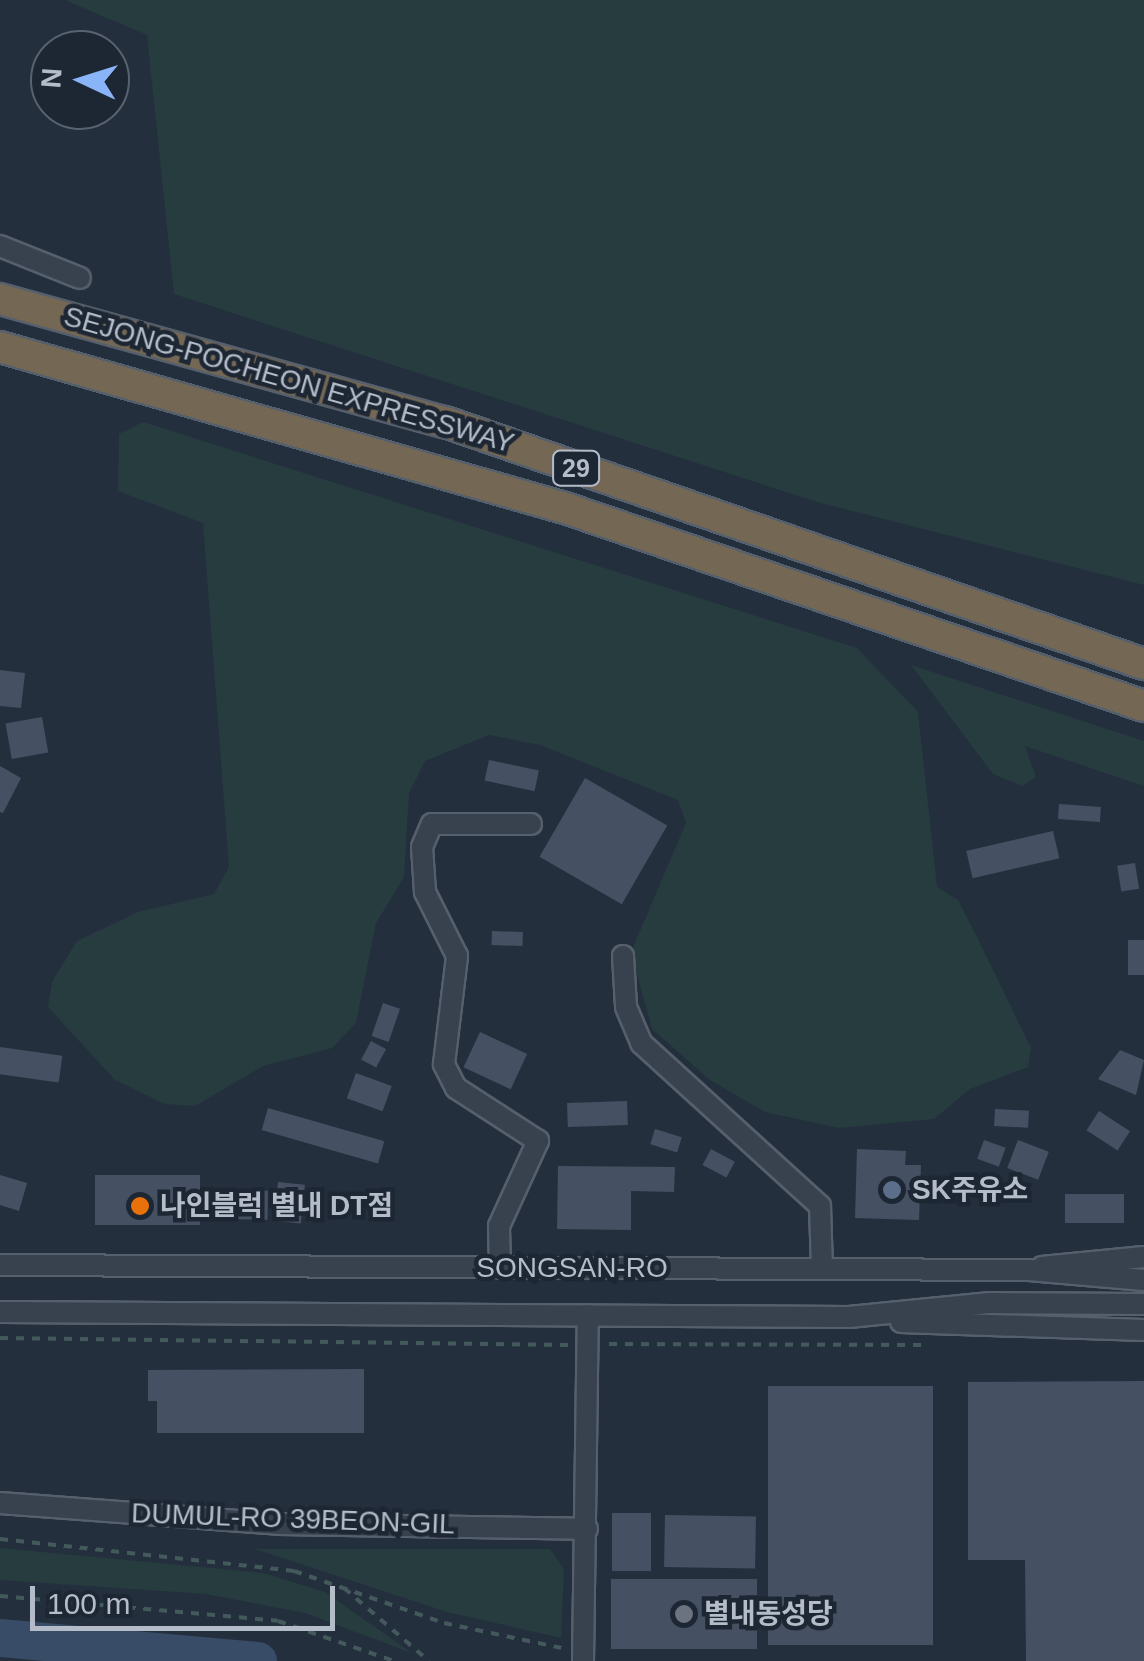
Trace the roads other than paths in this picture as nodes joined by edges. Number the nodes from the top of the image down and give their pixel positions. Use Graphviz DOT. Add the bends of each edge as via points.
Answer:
graph roads {
  1 [pos="0,246"];
  2 [pos="80,278"];
  3 [pos="0,299"];
  4 [pos="0,347"];
  5 [pos="1144,664"];
  6 [pos="1144,706"];
  7 [pos="530,824"];
  8 [pos="623,956"];
  9 [pos="1144,1257"];
  10 [pos="0,1266"];
  11 [pos="500,1268"];
  12 [pos="822,1268"];
  13 [pos="1029,1270"];
  14 [pos="1144,1280"];
  15 [pos="1144,1304"];
  16 [pos="0,1312"];
  17 [pos="588,1315"];
  18 [pos="849,1317"];
  19 [pos="1144,1330"];
  20 [pos="0,1503"];
  21 [pos="586,1529"];
  22 [pos="583,1655"];
  1 -- 2 [label="street"];
  3 -- 5 [label="highway, SEJONG-POCHEON EXPRESSWAY / 29" via="445,422"];
  4 -- 6 [label="highway, SEJONG-POCHEON EXPRESSWAY / 29" via="564,508"];
  7 -- 11 [label="street" via="432,824 422,846 424,892 457,956 444,1064 456,1088 538,1141 500,1226"];
  8 -- 12 [label="street" via="626,1006 640,1043 820,1206"];
  9 -- 13 [label="street"];
  10 -- 11 [label="street, SONGSAN-RO"];
  11 -- 12 [label="street, SONGSAN-RO"];
  12 -- 13 [label="street, SONGSAN-RO"];
  13 -- 14 [label="street, SONGSAN-RO"];
  15 -- 18 [label="street, SONGSAN-RO" via="990,1304"];
  16 -- 17 [label="street, SONGSAN-RO"];
  17 -- 18 [label="street, SONGSAN-RO"];
  17 -- 21 [label="street"];
  18 -- 19 [label="street"];
  20 -- 21 [label="street, DUMUL-RO 39BEON-GIL" via="280,1524"];
  21 -- 22 [label="street"];
}
